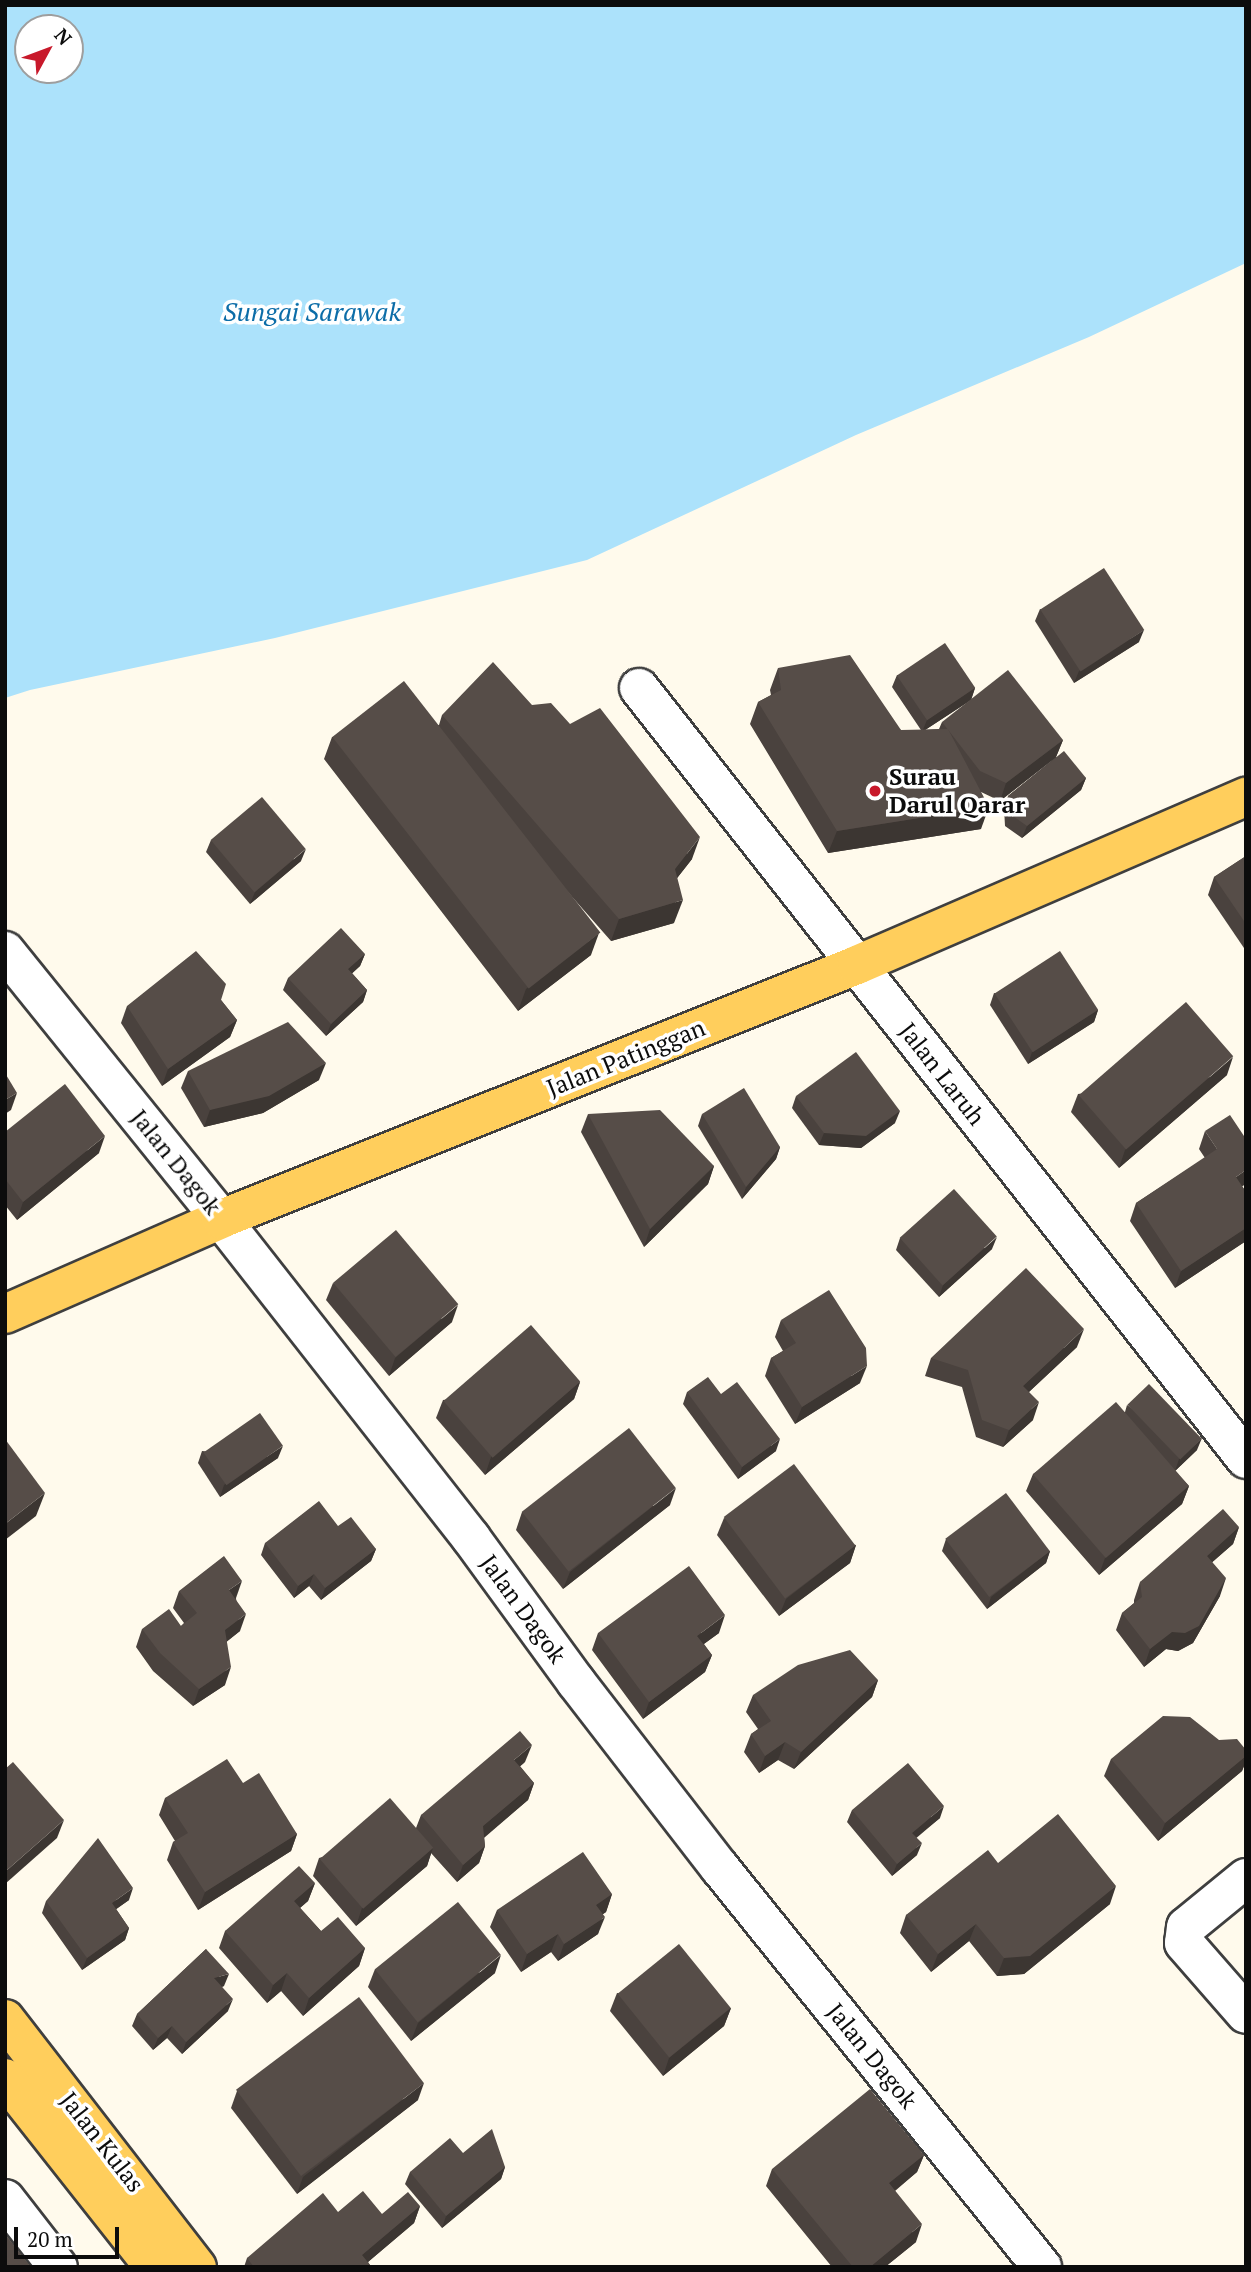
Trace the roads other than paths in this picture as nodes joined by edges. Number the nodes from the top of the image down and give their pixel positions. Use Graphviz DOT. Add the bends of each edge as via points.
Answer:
graph roads {
  1 [pos="639,688"];
  2 [pos="1246,797"];
  3 [pos="5,951"];
  4 [pos="857,965"];
  5 [pos="221,1219"];
  6 [pos="5,1314"];
  7 [pos="1246,1459"];
  8 [pos="1246,1878"];
  9 [pos="1246,2014"];
  10 [pos="5,2019"];
  11 [pos="5,2078"];
  12 [pos="5,2199"];
  13 [pos="58,2267"];
  14 [pos="154,2267"];
  15 [pos="197,2267"];
  16 [pos="1042,2267"];
  1 -- 4 [label="street, Jalan Laruh"];
  2 -- 4 [label="main road, Jalan Patinggan"];
  3 -- 5 [label="street, Jalan Dagok"];
  4 -- 5 [label="main road, Jalan Patinggan"];
  4 -- 7 [label="street, Jalan Laruh"];
  5 -- 6 [label="main road, Jalan Patinggan"];
  5 -- 16 [label="street, Jalan Dagok" via="471,1538 720,1868"];
  8 -- 9 [label="street" via="1186,1927 1184,1942"];
  10 -- 15 [label="main road, Jalan Kulas"];
  11 -- 14 [label="main road, Jalan Kulas"];
  12 -- 13 [label="street"];
}
